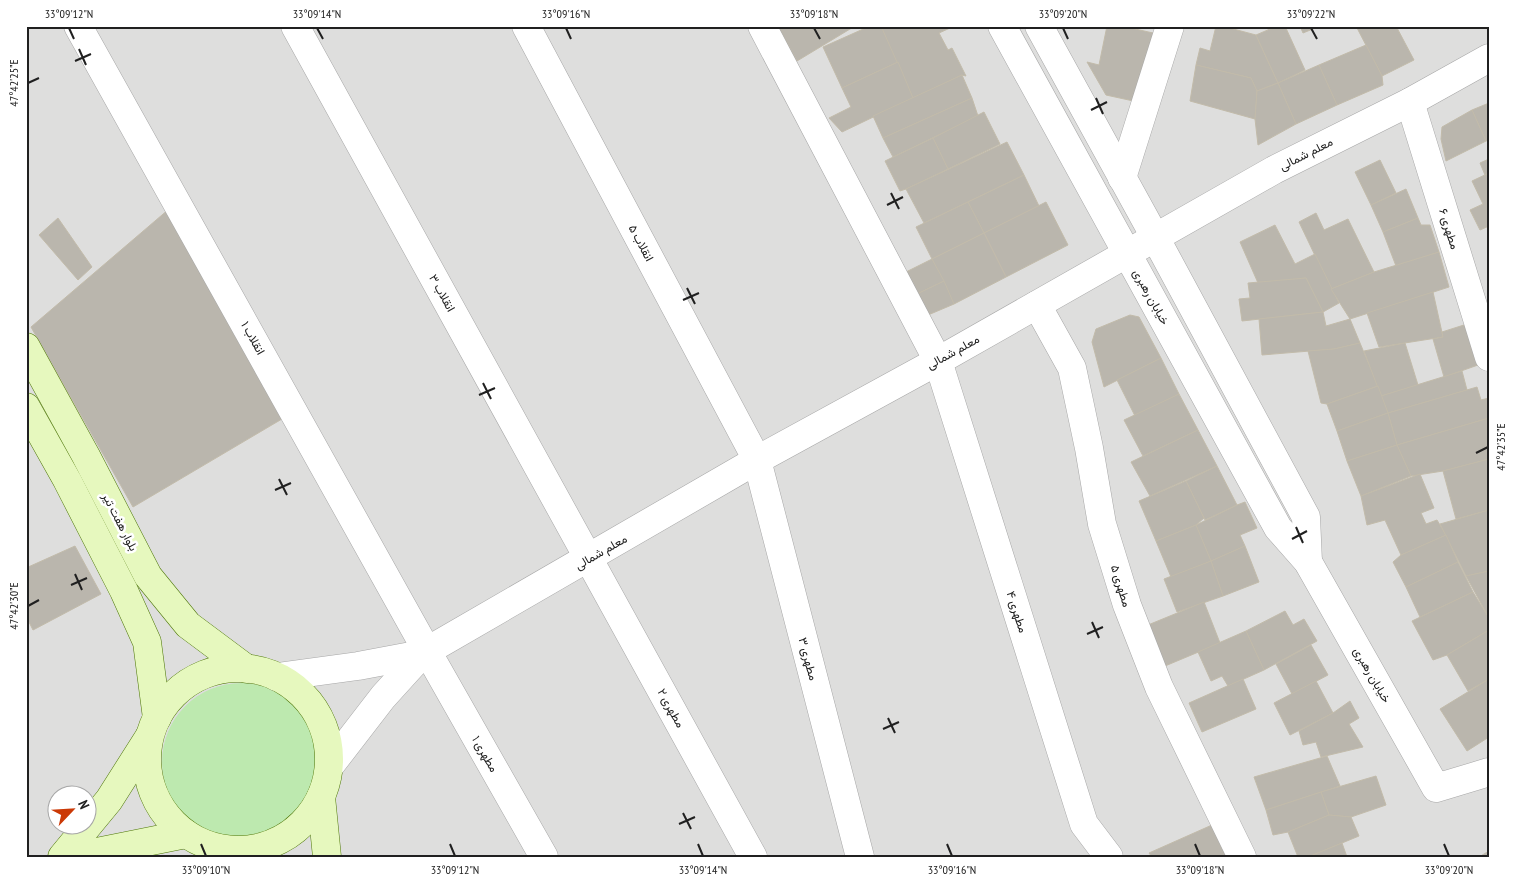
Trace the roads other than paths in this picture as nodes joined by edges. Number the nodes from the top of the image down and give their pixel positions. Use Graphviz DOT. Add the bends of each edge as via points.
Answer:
graph roads {
  1 [pos="78,26"];
  2 [pos="295,26"];
  3 [pos="526,26"];
  4 [pos="762,26"];
  5 [pos="1002,26"];
  6 [pos="1038,26"];
  7 [pos="1170,26"];
  8 [pos="1489,58"];
  9 [pos="1410,102"];
  10 [pos="1122,178"];
  11 [pos="1155,237"];
  12 [pos="1126,253"];
  13 [pos="1037,305"];
  14 [pos="26,347"];
  15 [pos="1489,357"];
  16 [pos="938,360"];
  17 [pos="26,407"];
  18 [pos="757,460"];
  19 [pos="588,559"];
  20 [pos="1308,562"];
  21 [pos="424,652"];
  22 [pos="247,669"];
  23 [pos="277,677"];
  24 [pos="154,727"];
  25 [pos="329,767"];
  26 [pos="1489,772"];
  27 [pos="321,797"];
  28 [pos="186,834"];
  29 [pos="234,854"];
  30 [pos="62,857"];
  31 [pos="72,857"];
  32 [pos="327,857"];
  33 [pos="544,857"];
  34 [pos="753,857"];
  35 [pos="860,857"];
  36 [pos="1109,857"];
  37 [pos="1242,857"];
  1 -- 21 [label="street, انقلاب ۱"];
  2 -- 19 [label="street, انقلاب ۳"];
  3 -- 18 [label="street, انقلاب ۵"];
  4 -- 16 [label="street, مطهری ۴"];
  5 -- 12 [label="street, خیابان رهبری"];
  6 -- 10 [label="street, خیابان رهبری"];
  7 -- 10 [label="street"];
  8 -- 9 [label="street, معلم شمالی"];
  9 -- 11 [label="street, معلم شمالی" via="1274,170"];
  9 -- 15 [label="street, مطهری ۶"];
  10 -- 11 [label="street, خیابان رهبری"];
  11 -- 12 [label="street, معلم شمالی"];
  11 -- 20 [label="street, خیابان رهبری" via="1306,517"];
  12 -- 13 [label="street, معلم شمالی"];
  12 -- 20 [label="street, خیابان رهبری" via="1278,528"];
  13 -- 16 [label="street, معلم شمالی"];
  13 -- 37 [label="street, مطهری ۵" via="1072,368 1102,524 1126,605 1159,687"];
  14 -- 22 [label="main road, بلوار هفت تیر" via="148,576 188,625"];
  16 -- 18 [label="street, معلم شمالی"];
  16 -- 36 [label="street, مطهری ۴" via="1084,824"];
  17 -- 24 [label="main road" via="81,505 147,642"];
  18 -- 19 [label="street, معلم شمالی"];
  18 -- 35 [label="street, مطهری ۳"];
  19 -- 21 [label="street, معلم شمالی"];
  19 -- 34 [label="street, مطهری ۲"];
  20 -- 26 [label="street, خیابان رهبری" via="1436,788"];
  21 -- 23 [label="street" via="349,668"];
  21 -- 25 [label="street" via="382,697"];
  21 -- 33 [label="street, مطهری ۱"];
  22 -- 23 [label="main road"];
  22 -- 24 [label="main road" via="220,670 194,679 173,695"];
  23 -- 25 [label="main road" via="300,692 317,714 327,739"];
  24 -- 28 [label="main road" via="147,763 153,790 166,815"];
  24 -- 30 [label="main road" via="109,800"];
  25 -- 27 [label="main road"];
  27 -- 29 [label="main road" via="306,821 284,838"];
  27 -- 32 [label="main road"];
  28 -- 29 [label="main road"];
  28 -- 31 [label="main road"];
}
